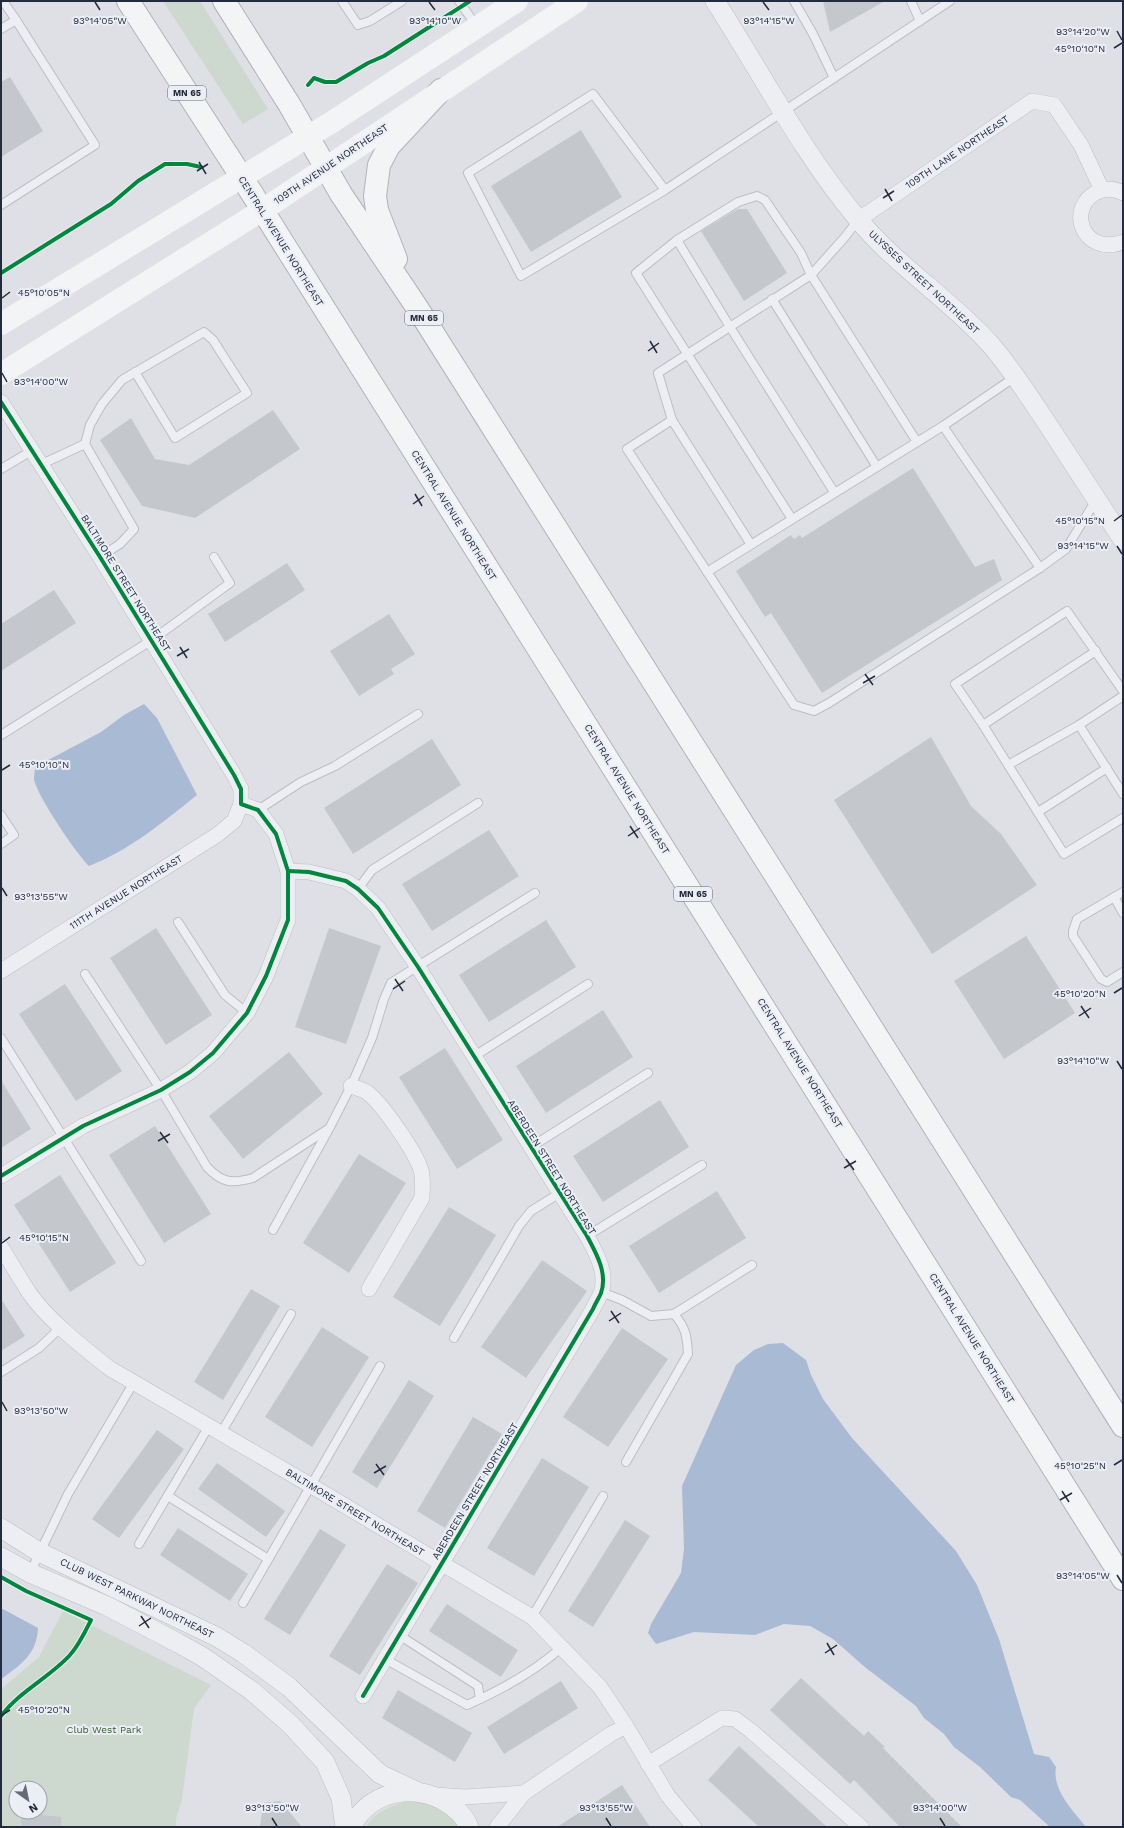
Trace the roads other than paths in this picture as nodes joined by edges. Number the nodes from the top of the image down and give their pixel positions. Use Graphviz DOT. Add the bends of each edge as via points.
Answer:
graph roads {
  1 [pos="4,1"];
  2 [pos="128,1"];
  3 [pos="224,1"];
  4 [pos="342,1"];
  5 [pos="402,1"];
  6 [pos="459,1"];
  7 [pos="517,1"];
  8 [pos="577,1"];
  9 [pos="715,1"];
  10 [pos="794,1"];
  11 [pos="911,1"];
  12 [pos="950,1"];
  13 [pos="16,20"];
  14 [pos="920,21"];
  15 [pos="477,27"];
  16 [pos="1,29"];
  17 [pos="834,78"];
  18 [pos="441,90"];
  19 [pos="783,112"];
  20 [pos="308,136"];
  21 [pos="326,168"];
  22 [pos="241,176"];
  23 [pos="666,190"];
  24 [pos="1102,190"];
  25 [pos="1123,193"];
  26 [pos="1,205"];
  27 [pos="261,211"];
  28 [pos="858,220"];
  29 [pos="678,240"];
  30 [pos="1123,242"];
  31 [pos="811,274"];
  32 [pos="772,299"];
  33 [pos="416,306"];
  34 [pos="1,324"];
  35 [pos="730,327"];
  36 [pos="689,354"];
  37 [pos="135,372"];
  38 [pos="1,374"];
  39 [pos="1016,376"];
  40 [pos="1,402"];
  41 [pos="672,420"];
  42 [pos="943,426"];
  43 [pos="917,442"];
  44 [pos="85,444"];
  45 [pos="33,450"];
  46 [pos="42,464"];
  47 [pos="877,467"];
  48 [pos="1,469"];
  49 [pos="834,492"];
  50 [pos="1097,499"];
  51 [pos="792,519"];
  52 [pos="1123,540"];
  53 [pos="750,543"];
  54 [pos="100,557"];
  55 [pos="214,557"];
  56 [pos="1040,568"];
  57 [pos="706,572"];
  58 [pos="152,640"];
  59 [pos="1096,651"];
  60 [pos="1123,691"];
  61 [pos="1123,696"];
  62 [pos="418,714"];
  63 [pos="984,724"];
  64 [pos="1079,724"];
  65 [pos="1,735"];
  66 [pos="1008,766"];
  67 [pos="1107,768"];
  68 [pos="1123,794"];
  69 [pos="478,803"];
  70 [pos="240,804"];
  71 [pos="258,810"];
  72 [pos="1038,812"];
  73 [pos="1,815"];
  74 [pos="1123,818"];
  75 [pos="1,844"];
  76 [pos="288,871"];
  77 [pos="358,889"];
  78 [pos="1123,892"];
  79 [pos="535,893"];
  80 [pos="1114,897"];
  81 [pos="1123,913"];
  82 [pos="178,922"];
  83 [pos="418,967"];
  84 [pos="1,971"];
  85 [pos="1123,972"];
  86 [pos="85,974"];
  87 [pos="588,984"];
  88 [pos="247,1013"];
  89 [pos="1,1038"];
  90 [pos="473,1058"];
  91 [pos="648,1073"];
  92 [pos="351,1086"];
  93 [pos="161,1090"];
  94 [pos="330,1127"];
  95 [pos="65,1138"];
  96 [pos="531,1148"];
  97 [pos="702,1165"];
  98 [pos="1,1176"];
  99 [pos="560,1193"];
  100 [pos="273,1230"];
  101 [pos="587,1236"];
  102 [pos="1,1249"];
  103 [pos="141,1261"];
  104 [pos="752,1265"];
  105 [pos="369,1289"];
  106 [pos="601,1292"];
  107 [pos="292,1314"];
  108 [pos="674,1314"];
  109 [pos="61,1327"];
  110 [pos="454,1338"];
  111 [pos="380,1366"];
  112 [pos="1,1372"];
  113 [pos="134,1382"];
  114 [pos="1123,1426"];
  115 [pos="215,1429"];
  116 [pos="626,1462"];
  117 [pos="310,1485"];
  118 [pos="168,1496"];
  119 [pos="603,1496"];
  120 [pos="1,1528"];
  121 [pos="139,1544"];
  122 [pos="39,1552"];
  123 [pos="1,1557"];
  124 [pos="268,1560"];
  125 [pos="442,1564"];
  126 [pos="30,1573"];
  127 [pos="1123,1579"];
  128 [pos="243,1603"];
  129 [pos="532,1617"];
  130 [pos="399,1635"];
  131 [pos="562,1647"];
  132 [pos="385,1659"];
  133 [pos="363,1696"];
  134 [pos="480,1699"];
  135 [pos="626,1726"];
  136 [pos="648,1764"];
  137 [pos="425,1793"];
  138 [pos="524,1793"];
  139 [pos="688,1825"];
  140 [pos="345,1827"];
  141 [pos="351,1827"];
  142 [pos="470,1827"];
  143 [pos="497,1827"];
  144 [pos="861,1827"];
  1 -- 13 [label="lane"];
  2 -- 22 [label="main road, CENTRAL AVENUE NORTHEAST / MN 65"];
  3 -- 20 [label="main road, MN 65"];
  4 -- 5 [label="lane" via="358,25 370,21"];
  6 -- 15 [label="lane"];
  7 -- 15 [label="main road"];
  8 -- 18 [label="main road, 109TH AVENUE NORTHEAST" via="509,48"];
  9 -- 19 [label="street, ULYSSES STREET NORTHEAST"];
  10 -- 17 [label="lane"];
  11 -- 14 [label="lane"];
  12 -- 14 [label="lane"];
  13 -- 16 [label="lane"];
  13 -- 26 [label="lane" via="95,145"];
  14 -- 17 [label="lane"];
  15 -- 20 [label="main road"];
  17 -- 19 [label="lane"];
  18 -- 21 [label="main road, 109TH AVENUE NORTHEAST"];
  18 -- 33 [label="main road" via="389,146 380,165 375,196 376,210"];
  19 -- 23 [label="lane"];
  19 -- 28 [label="street, ULYSSES STREET NORTHEAST" via="827,180"];
  20 -- 21 [label="main road, MN 65"];
  20 -- 22 [label="main road"];
  21 -- 27 [label="main road, 109TH AVENUE NORTHEAST"];
  21 -- 33 [label="main road, MN 65"];
  22 -- 27 [label="main road, CENTRAL AVENUE NORTHEAST / MN 65"];
  22 -- 34 [label="main road"];
  23 -- 23 [label="lane" via="593,94 468,173 521,276"];
  24 -- 25 [label="street" via="1111,189"];
  24 -- 28 [label="street, 109TH LANE NORTHEAST" via="1081,145 1054,105 1032,101"];
  24 -- 30 [label="street" via="1090,197 1082,209 1083,228 1088,236 1105,246"];
  27 -- 38 [label="main road, 109TH AVENUE NORTHEAST"];
  27 -- 127 [label="main road, CENTRAL AVENUE NORTHEAST / MN 65"];
  28 -- 31 [label="lane"];
  28 -- 39 [label="street, ULYSSES STREET NORTHEAST" via="885,248 970,323"];
  29 -- 31 [label="lane" via="729,208 757,196 765,200 801,253"];
  29 -- 35 [label="lane"];
  29 -- 36 [label="lane" via="636,273"];
  31 -- 32 [label="lane"];
  31 -- 43 [label="lane"];
  32 -- 35 [label="lane"];
  32 -- 47 [label="lane"];
  33 -- 114 [label="main road, MN 65"];
  35 -- 36 [label="lane"];
  35 -- 49 [label="lane"];
  36 -- 41 [label="lane" via="658,373"];
  36 -- 51 [label="lane"];
  37 -- 37 [label="lane" via="204,332 213,340 247,393 175,438"];
  37 -- 44 [label="lane" via="122,380 102,404 90,426"];
  39 -- 42 [label="lane"];
  39 -- 50 [label="street, ULYSSES STREET NORTHEAST"];
  40 -- 45 [label="street, BALTIMORE STREET NORTHEAST"];
  41 -- 53 [label="lane"];
  41 -- 57 [label="lane" via="627,449"];
  42 -- 43 [label="lane"];
  42 -- 56 [label="lane"];
  43 -- 47 [label="lane"];
  44 -- 46 [label="lane"];
  44 -- 54 [label="lane" via="134,529 120,544"];
  45 -- 46 [label="street, BALTIMORE STREET NORTHEAST"];
  45 -- 48 [label="lane"];
  46 -- 54 [label="street, BALTIMORE STREET NORTHEAST"];
  47 -- 49 [label="lane"];
  49 -- 51 [label="lane"];
  50 -- 52 [label="street, ULYSSES STREET NORTHEAST"];
  50 -- 56 [label="lane" via="1066,549"];
  51 -- 53 [label="lane"];
  53 -- 57 [label="lane"];
  54 -- 58 [label="street, BALTIMORE STREET NORTHEAST"];
  55 -- 58 [label="lane" via="230,583"];
  56 -- 57 [label="lane" via="814,711 794,705"];
  58 -- 65 [label="lane"];
  58 -- 70 [label="street, BALTIMORE STREET NORTHEAST" via="234,775 241,790"];
  59 -- 60 [label="lane"];
  59 -- 63 [label="lane"];
  59 -- 63 [label="lane" via="1067,611 955,684"];
  61 -- 64 [label="lane"];
  62 -- 71 [label="lane"];
  63 -- 66 [label="lane"];
  64 -- 66 [label="lane"];
  64 -- 67 [label="lane"];
  66 -- 72 [label="lane"];
  67 -- 68 [label="lane"];
  67 -- 72 [label="lane"];
  69 -- 77 [label="lane" via="372,870"];
  70 -- 71 [label="street"];
  70 -- 84 [label="street, 111TH AVENUE NORTHEAST" via="234,821 217,836"];
  71 -- 76 [label="street" via="276,834"];
  72 -- 74 [label="lane" via="1064,854"];
  73 -- 75 [label="lane" via="14,835"];
  76 -- 77 [label="street, ABERDEEN STREET NORTHEAST" via="328,876 346,881"];
  76 -- 88 [label="street" via="288,920 266,976"];
  77 -- 83 [label="street, ABERDEEN STREET NORTHEAST" via="378,908"];
  78 -- 80 [label="lane"];
  79 -- 83 [label="lane"];
  80 -- 81 [label="lane"];
  80 -- 85 [label="lane" via="1077,919 1073,936 1101,979 1107,982"];
  82 -- 88 [label="lane" via="225,995"];
  83 -- 90 [label="street, ABERDEEN STREET NORTHEAST"];
  83 -- 92 [label="lane" via="392,984"];
  86 -- 93 [label="lane"];
  87 -- 90 [label="lane"];
  88 -- 93 [label="street" via="213,1053 190,1072"];
  89 -- 95 [label="lane"];
  90 -- 96 [label="street, ABERDEEN STREET NORTHEAST"];
  91 -- 96 [label="lane"];
  92 -- 94 [label="lane"];
  92 -- 105 [label="street" via="368,1093 379,1104 407,1144 420,1168 422,1183 422,1198"];
  93 -- 94 [label="lane" via="207,1167 215,1176 226,1181 239,1182 252,1178"];
  93 -- 95 [label="street" via="106,1114"];
  94 -- 100 [label="lane"];
  95 -- 98 [label="street"];
  95 -- 103 [label="lane"];
  96 -- 99 [label="street, ABERDEEN STREET NORTHEAST"];
  97 -- 101 [label="lane"];
  99 -- 101 [label="street, ABERDEEN STREET NORTHEAST"];
  99 -- 110 [label="lane" via="532,1210 520,1226"];
  101 -- 106 [label="street, ABERDEEN STREET NORTHEAST" via="598,1257 603,1276"];
  102 -- 109 [label="street, BALTIMORE STREET NORTHEAST" via="31,1295"];
  104 -- 108 [label="lane"];
  106 -- 108 [label="lane" via="651,1316"];
  106 -- 125 [label="street, ABERDEEN STREET NORTHEAST"];
  107 -- 115 [label="lane"];
  108 -- 116 [label="lane" via="683,1324 688,1354"];
  109 -- 112 [label="lane" via="39,1348"];
  109 -- 113 [label="street, BALTIMORE STREET NORTHEAST" via="109,1368"];
  111 -- 117 [label="lane"];
  113 -- 115 [label="street, BALTIMORE STREET NORTHEAST"];
  113 -- 122 [label="lane" via="68,1494"];
  115 -- 117 [label="street, BALTIMORE STREET NORTHEAST"];
  115 -- 118 [label="lane"];
  117 -- 124 [label="lane"];
  117 -- 125 [label="street, BALTIMORE STREET NORTHEAST"];
  118 -- 121 [label="lane"];
  118 -- 124 [label="lane"];
  119 -- 129 [label="lane"];
  120 -- 122 [label="street, CLUB WEST PARKWAY NORTHEAST"];
  122 -- 126 [label="lane"];
  122 -- 137 [label="street, CLUB WEST PARKWAY NORTHEAST" via="217,1637 243,1653 288,1687 380,1774"];
  123 -- 126 [label="street, CLUB WEST PARKWAY NORTHEAST"];
  124 -- 128 [label="lane"];
  125 -- 129 [label="street, BALTIMORE STREET NORTHEAST"];
  125 -- 130 [label="street, ABERDEEN STREET NORTHEAST"];
  126 -- 140 [label="street, CLUB WEST PARKWAY NORTHEAST" via="107,1606 178,1643 203,1657 257,1695 291,1725 325,1762 341,1798"];
  129 -- 131 [label="street, BALTIMORE STREET NORTHEAST"];
  130 -- 132 [label="street, ABERDEEN STREET NORTHEAST"];
  130 -- 134 [label="lane" via="478,1686"];
  131 -- 134 [label="lane" via="517,1681"];
  131 -- 135 [label="street, BALTIMORE STREET NORTHEAST" via="600,1687"];
  132 -- 133 [label="street, ABERDEEN STREET NORTHEAST"];
  132 -- 134 [label="lane" via="466,1705"];
  135 -- 136 [label="street, BALTIMORE STREET NORTHEAST"];
  135 -- 138 [label="street"];
  136 -- 139 [label="street, BALTIMORE STREET NORTHEAST"];
  136 -- 144 [label="street" via="722,1718 735,1719"];
  137 -- 138 [label="street" via="465,1797"];
  137 -- 141 [label="street" via="400,1792 383,1797 367,1807"];
  137 -- 142 [label="street, CLUB WEST PARKWAY NORTHEAST" via="453,1806"];
  138 -- 143 [label="street"];
}
